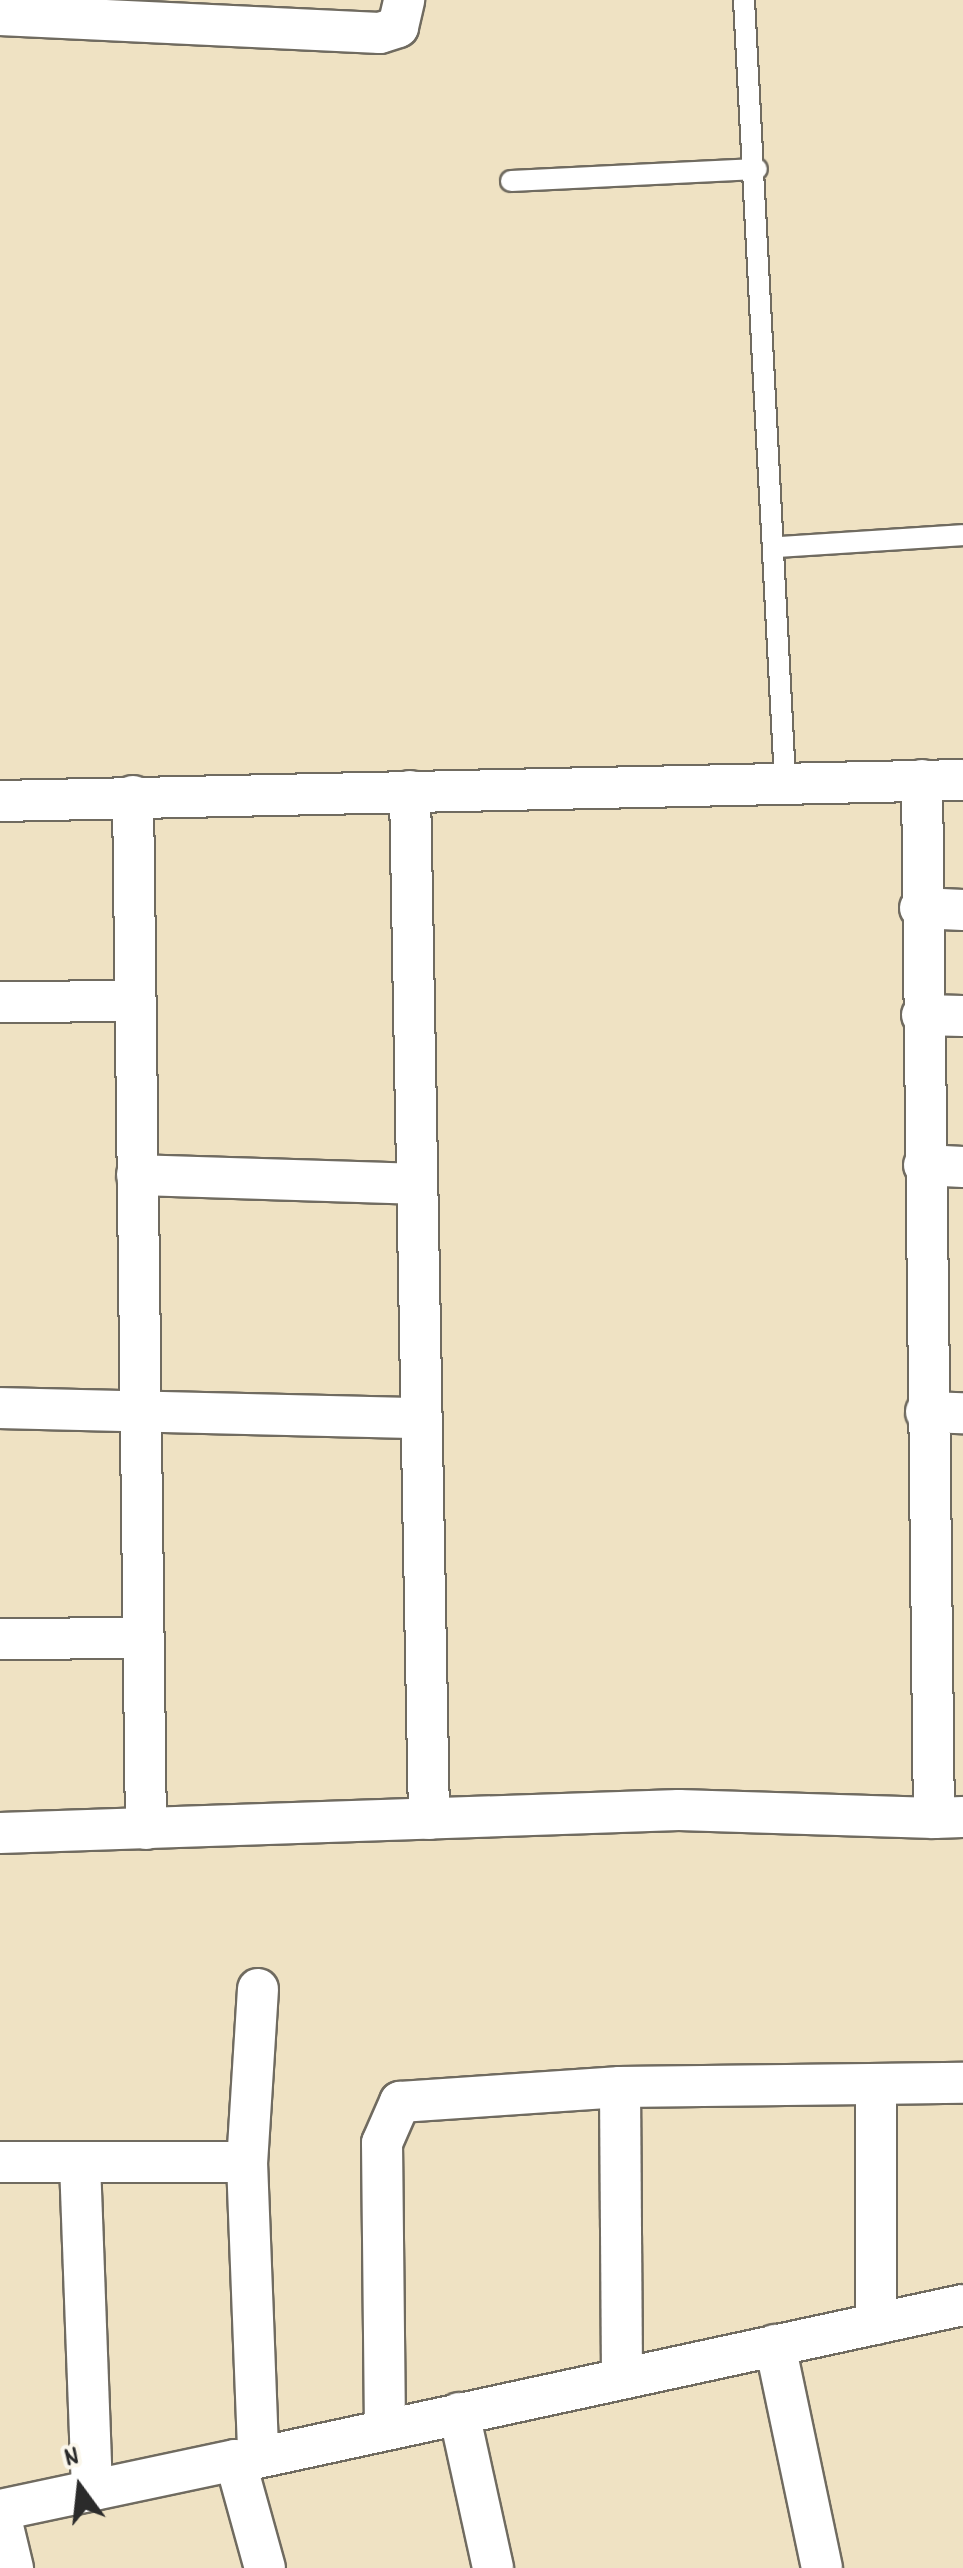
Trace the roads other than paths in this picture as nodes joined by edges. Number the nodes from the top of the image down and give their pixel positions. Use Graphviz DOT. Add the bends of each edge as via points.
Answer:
graph roads {
  1 [pos="404,0"];
  2 [pos="744,0"];
  3 [pos="0,15"];
  4 [pos="757,169"];
  5 [pos="510,181"];
  6 [pos="963,535"];
  7 [pos="779,547"];
  8 [pos="785,780"];
  9 [pos="922,780"];
  10 [pos="963,780"];
  11 [pos="410,791"];
  12 [pos="133,796"];
  13 [pos="0,802"];
  14 [pos="920,908"];
  15 [pos="963,910"];
  16 [pos="135,1001"];
  17 [pos="0,1002"];
  18 [pos="922,1015"];
  19 [pos="963,1016"];
  20 [pos="944,1166"];
  21 [pos="137,1175"];
  22 [pos="418,1184"];
  23 [pos="0,1408"];
  24 [pos="140,1408"];
  25 [pos="944,1413"];
  26 [pos="422,1418"];
  27 [pos="947,1560"];
  28 [pos="143,1638"];
  29 [pos="0,1639"];
  30 [pos="949,1817"];
  31 [pos="428,1819"];
  32 [pos="146,1828"];
  33 [pos="0,1833"];
  34 [pos="258,1989"];
  35 [pos="963,2083"];
  36 [pos="876,2084"];
  37 [pos="620,2087"];
  38 [pos="0,2162"];
  39 [pos="247,2162"];
  40 [pos="80,2163"];
  41 [pos="963,2305"];
  42 [pos="876,2324"];
  43 [pos="775,2345"];
  44 [pos="622,2378"];
  45 [pos="459,2413"];
  46 [pos="385,2429"];
  47 [pos="249,2457"];
  48 [pos="92,2492"];
  49 [pos="0,2512"];
  50 [pos="13,2568"];
  51 [pos="265,2568"];
  52 [pos="493,2568"];
  53 [pos="822,2568"];
  1 -- 3 [label="street" via="398,27 380,33"];
  2 -- 4 [label="lane"];
  4 -- 5 [label="lane"];
  4 -- 7 [label="lane"];
  6 -- 7 [label="lane"];
  7 -- 8 [label="lane"];
  8 -- 9 [label="street"];
  8 -- 11 [label="street"];
  9 -- 10 [label="street"];
  9 -- 14 [label="street"];
  11 -- 12 [label="street"];
  11 -- 22 [label="street"];
  12 -- 13 [label="street"];
  12 -- 16 [label="street"];
  14 -- 15 [label="street"];
  14 -- 18 [label="street"];
  16 -- 17 [label="street"];
  16 -- 21 [label="street"];
  18 -- 19 [label="street"];
  18 -- 20 [label="street"];
  20 -- 25 [label="street"];
  21 -- 22 [label="street"];
  21 -- 24 [label="street"];
  22 -- 26 [label="street"];
  23 -- 24 [label="street"];
  24 -- 26 [label="street"];
  24 -- 28 [label="street"];
  25 -- 27 [label="street"];
  26 -- 31 [label="street"];
  27 -- 30 [label="street"];
  28 -- 29 [label="street"];
  28 -- 32 [label="street"];
  30 -- 31 [label="street" via="680,1810"];
  31 -- 32 [label="street"];
  32 -- 33 [label="street"];
  34 -- 39 [label="street"];
  35 -- 36 [label="street"];
  36 -- 37 [label="street"];
  36 -- 42 [label="street"];
  37 -- 44 [label="street"];
  37 -- 46 [label="street" via="418,2096 387,2115"];
  38 -- 40 [label="street"];
  39 -- 40 [label="street"];
  39 -- 47 [label="street"];
  40 -- 48 [label="street"];
  41 -- 42 [label="street"];
  42 -- 43 [label="street"];
  43 -- 44 [label="street"];
  43 -- 53 [label="street"];
  44 -- 45 [label="street"];
  45 -- 46 [label="street"];
  45 -- 52 [label="street"];
  46 -- 47 [label="street"];
  47 -- 48 [label="street"];
  47 -- 51 [label="street"];
  48 -- 49 [label="street"];
  49 -- 50 [label="street"];
}
